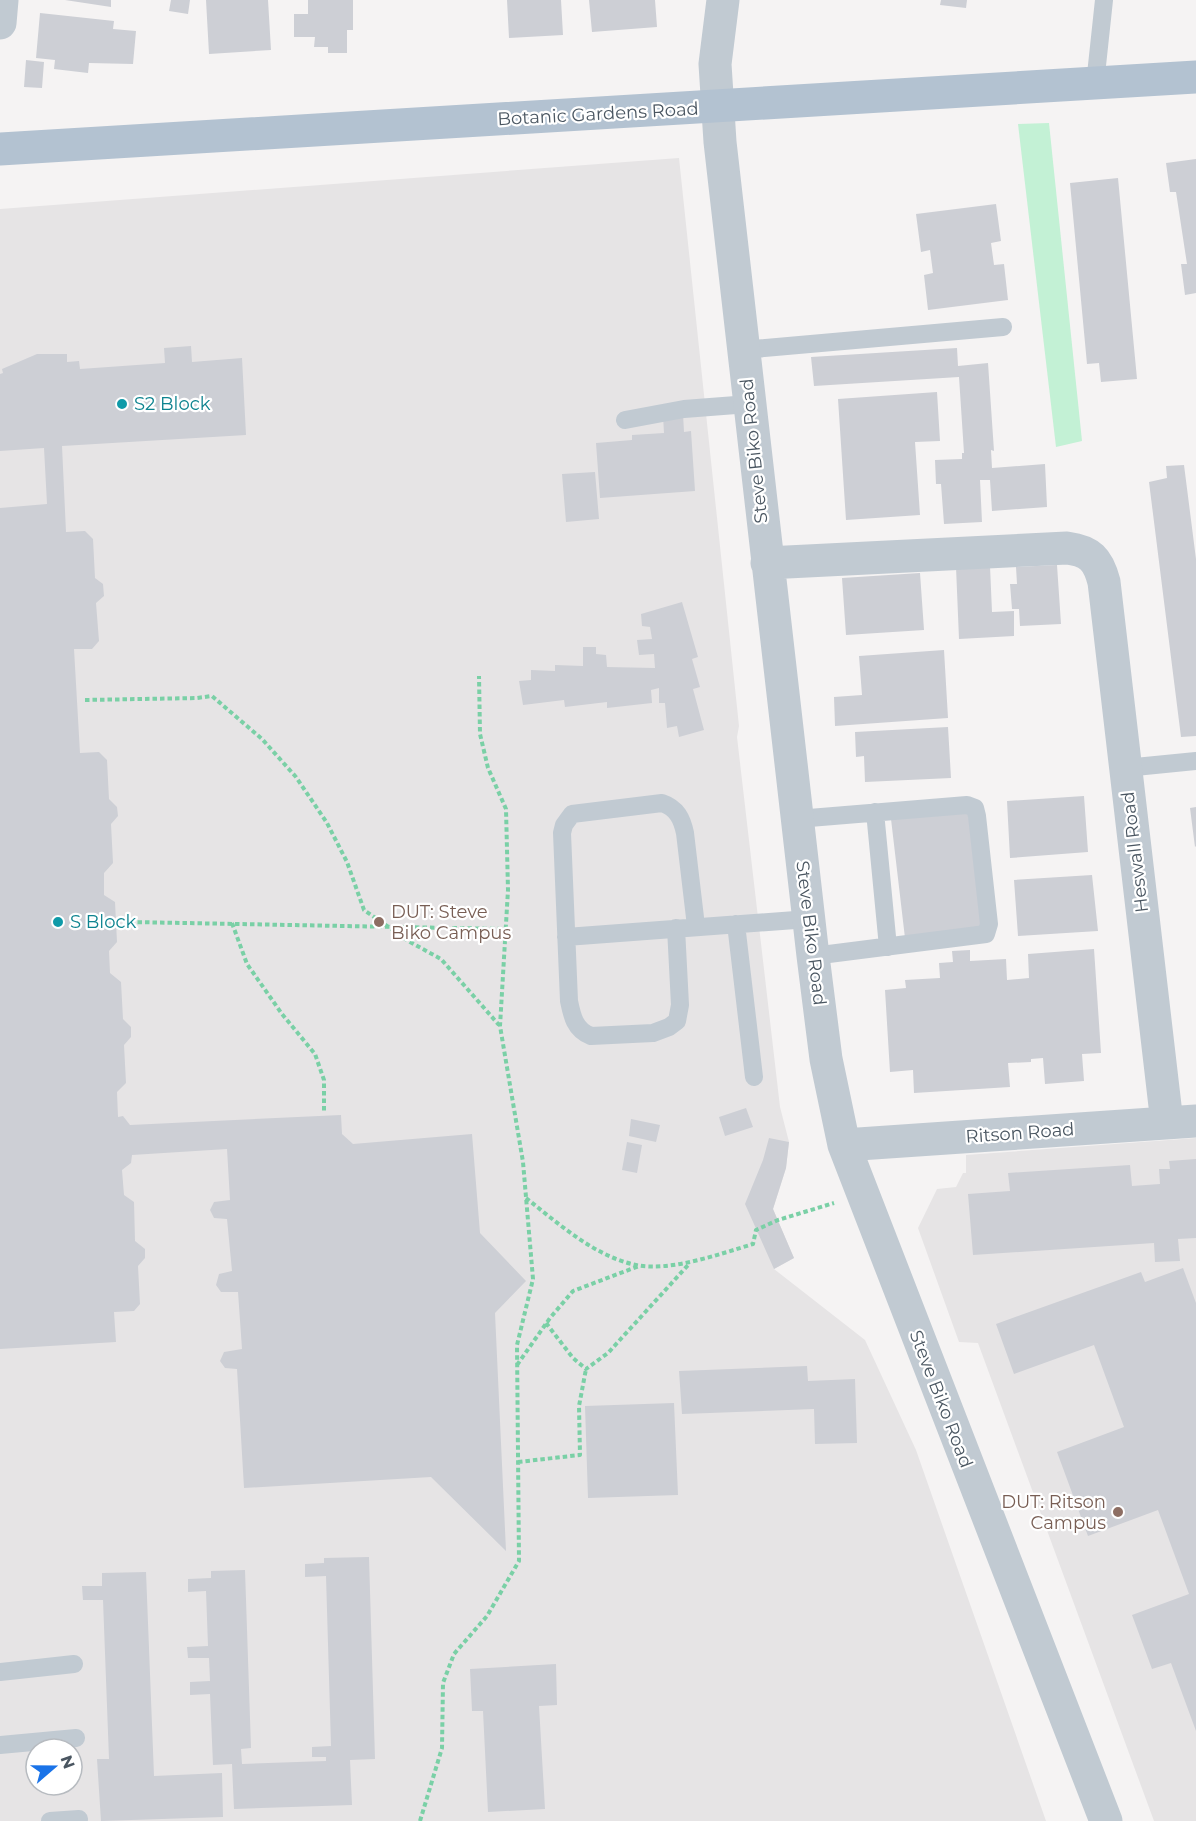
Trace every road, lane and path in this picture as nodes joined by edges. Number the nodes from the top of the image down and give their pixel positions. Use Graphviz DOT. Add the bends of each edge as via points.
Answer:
graph roads {
  1 [pos="2,0"];
  2 [pos="723,0"];
  3 [pos="1104,0"];
  4 [pos="0,23"];
  5 [pos="1196,77"];
  6 [pos="1095,84"];
  7 [pos="718,106"];
  8 [pos="0,148"];
  9 [pos="1004,327"];
  10 [pos="743,350"];
  11 [pos="749,404"];
  12 [pos="625,420"];
  13 [pos="767,563"];
  14 [pos="479,676"];
  15 [pos="85,700"];
  16 [pos="1196,761"];
  17 [pos="1125,768"];
  18 [pos="875,812"];
  19 [pos="797,819"];
  20 [pos="809,919"];
  21 [pos="130,922"];
  22 [pos="232,923"];
  23 [pos="736,924"];
  24 [pos="385,926"];
  25 [pos="696,926"];
  26 [pos="676,928"];
  27 [pos="506,929"];
  28 [pos="566,937"];
  29 [pos="888,947"];
  30 [pos="813,956"];
  31 [pos="500,1026"];
  32 [pos="754,1077"];
  33 [pos="324,1111"];
  34 [pos="1182,1122"];
  35 [pos="844,1145"];
  36 [pos="862,1194"];
  37 [pos="525,1198"];
  38 [pos="690,1263"];
  39 [pos="640,1266"];
  40 [pos="546,1323"];
  41 [pos="517,1366"];
  42 [pos="586,1369"];
  43 [pos="518,1462"];
  44 [pos="74,1664"];
  45 [pos="0,1672"];
  46 [pos="24,1743"];
  47 [pos="0,1745"];
  48 [pos="79,1819"];
  49 [pos="50,1821"];
  50 [pos="420,1821"];
  51 [pos="1106,1821"];
  1 -- 4 [label="street"];
  2 -- 7 [label="street, Steve Biko Road" via="715,64"];
  3 -- 6 [label="lane"];
  5 -- 6 [label="main road, Botanic Gardens Road"];
  6 -- 7 [label="main road, Botanic Gardens Road"];
  7 -- 8 [label="main road, Botanic Gardens Road"];
  7 -- 10 [label="street, Steve Biko Road"];
  9 -- 10 [label="lane"];
  10 -- 11 [label="street, Steve Biko Road"];
  11 -- 12 [label="lane" via="684,409"];
  11 -- 13 [label="street, Steve Biko Road"];
  13 -- 17 [label="street, Heswall Road" via="1082,550 1096,560 1104,582"];
  13 -- 19 [label="street, Steve Biko Road"];
  14 -- 27 [label="path" via="480,734 488,768 506,809"];
  15 -- 24 [label="path" via="212,696 262,739 296,777 327,823 364,910"];
  16 -- 17 [label="lane"];
  17 -- 34 [label="street, Heswall Road"];
  18 -- 19 [label="lane"];
  18 -- 29 [label="lane"];
  18 -- 29 [label="lane" via="973,806 989,924 988,932 978,937"];
  19 -- 20 [label="street, Steve Biko Road"];
  20 -- 23 [label="lane"];
  20 -- 30 [label="street, Steve Biko Road"];
  21 -- 22 [label="path"];
  22 -- 24 [label="path"];
  22 -- 33 [label="path" via="247,964 315,1054 324,1080"];
  23 -- 25 [label="lane"];
  23 -- 32 [label="lane"];
  24 -- 27 [label="path"];
  24 -- 31 [label="path" via="441,959"];
  25 -- 26 [label="lane"];
  25 -- 28 [label="lane" via="682,821 673,808 662,803 576,812 568,819 562,833"];
  26 -- 28 [label="lane"];
  26 -- 28 [label="lane" via="678,1015 669,1028 653,1033 591,1036 576,1025 569,1001"];
  27 -- 31 [label="path"];
  29 -- 30 [label="lane"];
  30 -- 35 [label="street, Steve Biko Road" via="826,1059"];
  31 -- 37 [label="path" via="523,1162"];
  34 -- 35 [label="street, Ritson Road"];
  35 -- 36 [label="street, Steve Biko Road"];
  36 -- 38 [label="path" via="778,1220 756,1230 753,1244"];
  36 -- 51 [label="street, Steve Biko Road"];
  37 -- 39 [label="path" via="588,1245"];
  37 -- 41 [label="path" via="533,1279 517,1345"];
  38 -- 39 [label="path"];
  38 -- 42 [label="path" via="608,1353"];
  39 -- 40 [label="path" via="573,1291"];
  40 -- 41 [label="path"];
  40 -- 42 [label="path"];
  41 -- 43 [label="path"];
  42 -- 43 [label="path" via="579,1406 580,1455"];
  43 -- 50 [label="path" via="519,1561 487,1616 454,1654 443,1683 442,1748"];
  44 -- 45 [label="lane"];
  46 -- 47 [label="lane"];
  48 -- 49 [label="lane"];
}
